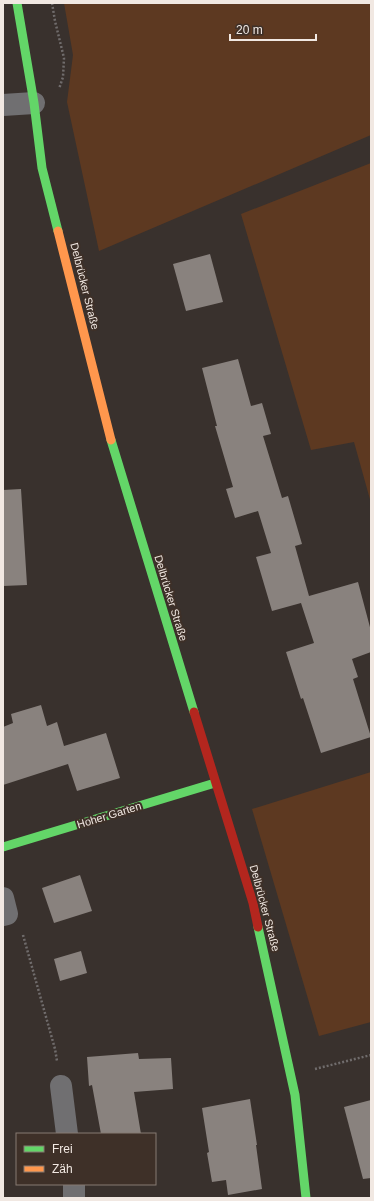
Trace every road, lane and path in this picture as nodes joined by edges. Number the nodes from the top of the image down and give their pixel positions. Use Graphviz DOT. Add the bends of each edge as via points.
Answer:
graph roads {
  1 [pos="17,3"];
  2 [pos="52,3"];
  3 [pos="57,94"];
  4 [pos="34,103"];
  5 [pos="3,106"];
  6 [pos="215,783"];
  7 [pos="3,847"];
  8 [pos="4,909"];
  9 [pos="371,1055"];
  10 [pos="291,1076"];
  11 [pos="61,1086"];
  12 [pos="68,1133"];
  13 [pos="74,1185"];
  14 [pos="74,1198"];
  15 [pos="306,1198"];
  1 -- 4 [label="main road, Delbrücker Straße"];
  2 -- 3 [label="path" via="64,58 63,77"];
  4 -- 5 [label="street"];
  4 -- 6 [label="main road, Delbrücker Straße" via="42,168 111,438"];
  6 -- 7 [label="main road, Hoher Garten"];
  6 -- 10 [label="main road, Delbrücker Straße" via="253,903"];
  8 -- 11 [label="path" via="22,930 55,1050"];
  9 -- 10 [label="path"];
  10 -- 15 [label="main road, Delbrücker Straße"];
  11 -- 12 [label="street"];
  13 -- 14 [label="street"];
}
